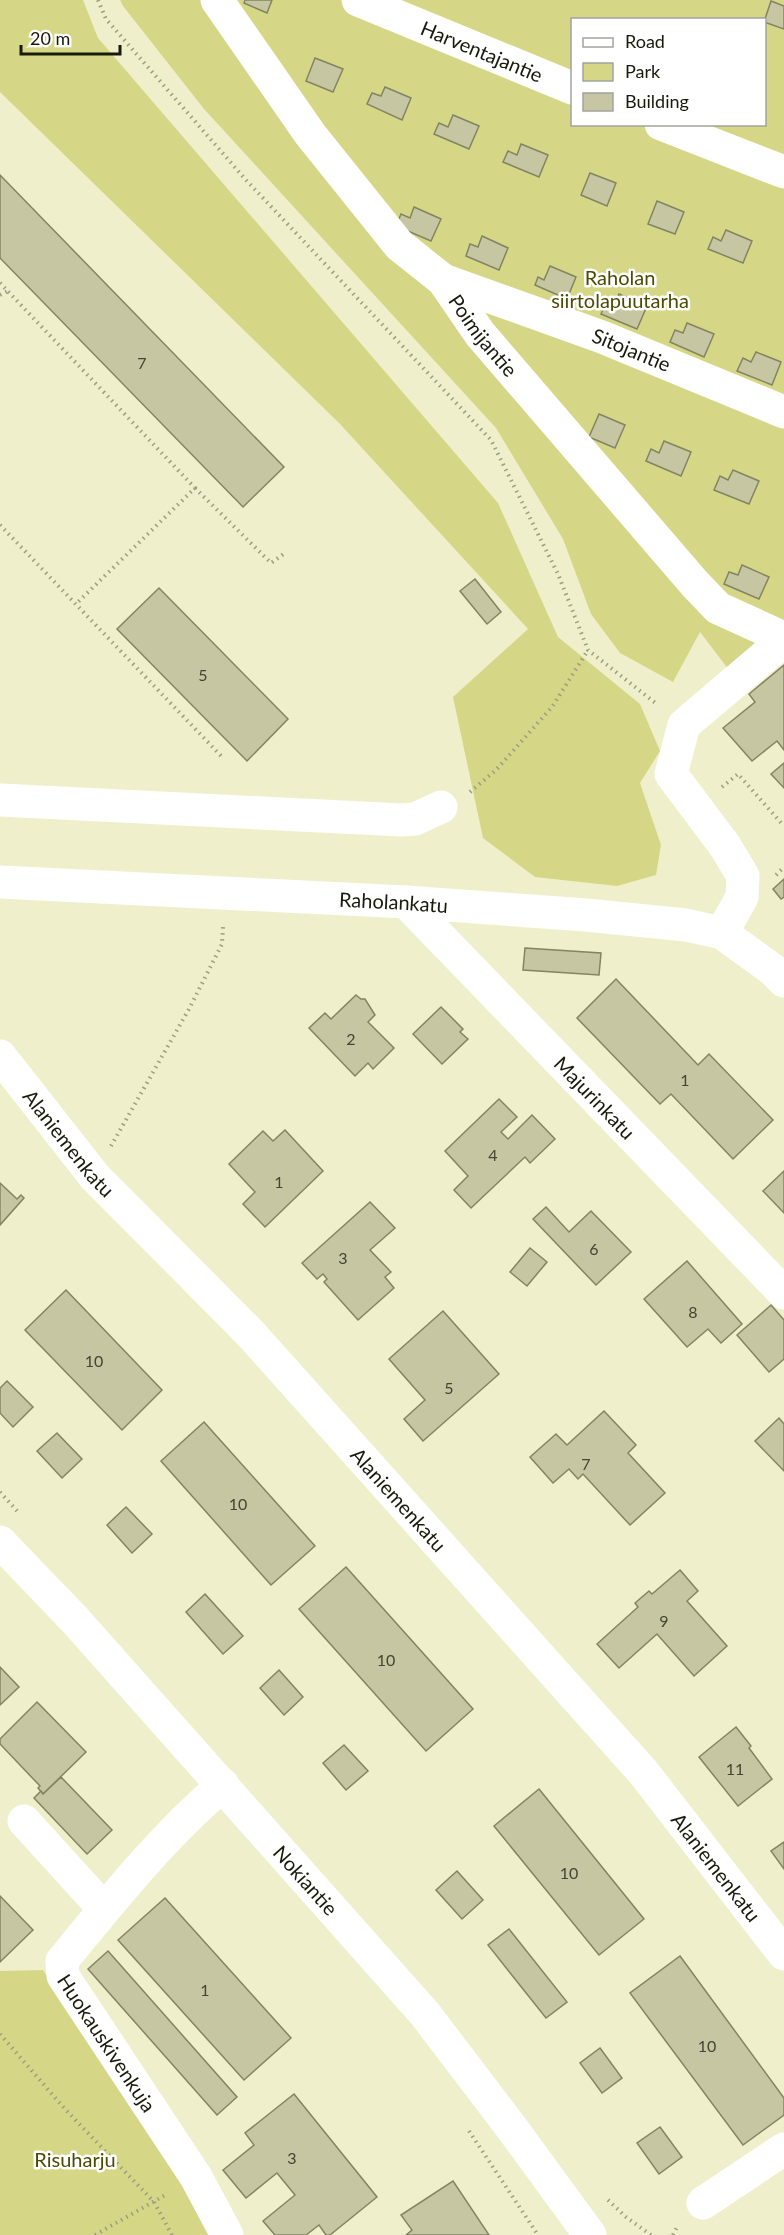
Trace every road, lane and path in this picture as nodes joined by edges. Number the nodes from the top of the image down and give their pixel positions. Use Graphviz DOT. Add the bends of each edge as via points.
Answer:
graph roads {
  1 [pos="98,0"];
  2 [pos="217,0"];
  3 [pos="358,0"];
  4 [pos="571,87"];
  5 [pos="666,126"];
  6 [pos="784,172"];
  7 [pos="444,280"];
  8 [pos="0,283"];
  9 [pos="8,291"];
  10 [pos="0,295"];
  11 [pos="784,412"];
  12 [pos="195,488"];
  13 [pos="0,525"];
  14 [pos="285,553"];
  15 [pos="76,604"];
  16 [pos="784,639"];
  17 [pos="588,650"];
  18 [pos="684,725"];
  19 [pos="224,759"];
  20 [pos="0,800"];
  21 [pos="441,807"];
  22 [pos="696,807"];
  23 [pos="784,826"];
  24 [pos="0,882"];
  25 [pos="225,893"];
  26 [pos="406,902"];
  27 [pos="722,933"];
  28 [pos="780,971"];
  29 [pos="0,1056"];
  30 [pos="95,1177"];
  31 [pos="784,1293"];
  32 [pos="0,1542"];
  33 [pos="223,1785"];
  34 [pos="24,1821"];
  35 [pos="104,1909"];
  36 [pos="784,1954"];
  37 [pos="0,2034"];
  38 [pos="784,2149"];
  39 [pos="483,2154"];
  40 [pos="154,2202"];
  41 [pos="703,2203"];
  42 [pos="95,2235"];
  43 [pos="172,2235"];
  44 [pos="227,2235"];
  45 [pos="538,2235"];
  46 [pos="590,2235"];
  1 -- 17 [label="path" via="106,19 246,180 491,440 558,574"];
  2 -- 7 [label="street, Poimijantie" via="310,134 399,244"];
  3 -- 4 [label="street, Harventajantie"];
  5 -- 6 [label="street"];
  7 -- 11 [label="street, Sitojantie" via="602,337"];
  7 -- 16 [label="street, Poimijantie" via="480,334 695,584 718,608"];
  8 -- 9 [label="path"];
  9 -- 10 [label="path"];
  9 -- 12 [label="path"];
  12 -- 14 [label="path" via="272,563"];
  12 -- 15 [label="path"];
  13 -- 15 [label="path"];
  15 -- 19 [label="path"];
  16 -- 18 [label="street"];
  17 -- 18 [label="path"];
  17 -- 21 [label="path" via="552,707 496,770 465,796"];
  18 -- 22 [label="street" via="671,774"];
  20 -- 21 [label="street" via="402,820 415,819"];
  22 -- 23 [label="path" via="738,774"];
  22 -- 27 [label="street" via="743,876 742,897"];
  24 -- 25 [label="street, Raholankatu"];
  25 -- 26 [label="street, Raholankatu"];
  25 -- 30 [label="path" via="222,944"];
  26 -- 27 [label="street, Raholankatu" via="597,916 686,925"];
  26 -- 31 [label="street, Majurinkatu"];
  27 -- 28 [label="street, Raholankatu"];
  29 -- 30 [label="street, Alaniemenkatu"];
  30 -- 36 [label="street, Alaniemenkatu" via="250,1333 643,1772"];
  32 -- 33 [label="street, Nokiantie"];
  33 -- 35 [label="street, Huokauskivenkuja"];
  33 -- 46 [label="street, Nokiantie" via="425,2014"];
  34 -- 35 [label="street"];
  35 -- 44 [label="street, Huokauskivenkuja" via="62,1961 63,1976 196,2177"];
  37 -- 40 [label="path"];
  38 -- 41 [label="street"];
  39 -- 45 [label="path"];
  40 -- 42 [label="path"];
  40 -- 43 [label="path"];
}
